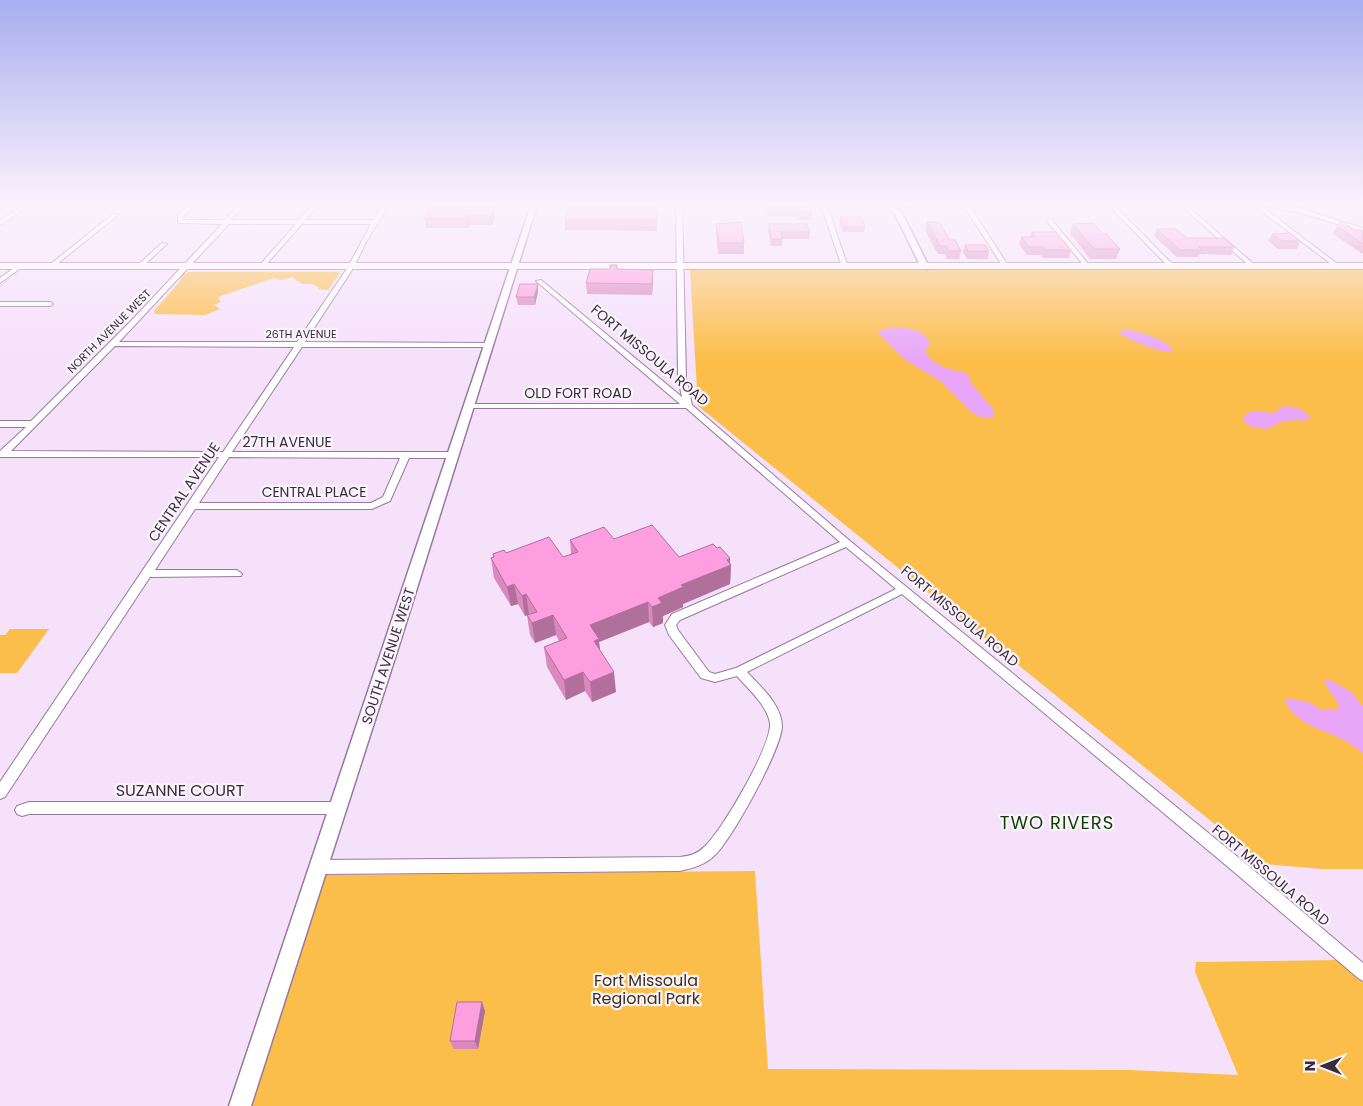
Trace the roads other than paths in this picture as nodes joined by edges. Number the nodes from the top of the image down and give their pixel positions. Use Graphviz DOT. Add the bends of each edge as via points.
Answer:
graph roads {
  1 [pos="63,257"];
  2 [pos="150,257"];
  3 [pos="194,257"];
  4 [pos="270,257"];
  5 [pos="358,257"];
  6 [pos="518,257"];
  7 [pos="680,257"];
  8 [pos="841,257"];
  9 [pos="921,257"];
  10 [pos="999,257"];
  11 [pos="1079,257"];
  12 [pos="1162,257"];
  13 [pos="1242,257"];
  14 [pos="1325,257"];
  15 [pos="0,266"];
  16 [pos="19,266"];
  17 [pos="140,266"];
  18 [pos="185,266"];
  19 [pos="1338,266"];
  20 [pos="1363,266"];
  21 [pos="50,267"];
  22 [pos="261,267"];
  23 [pos="351,267"];
  24 [pos="515,267"];
  25 [pos="680,267"];
  26 [pos="845,267"];
  27 [pos="925,267"];
  28 [pos="1006,267"];
  29 [pos="1088,267"];
  30 [pos="1172,267"];
  31 [pos="1254,267"];
  32 [pos="0,281"];
  33 [pos="539,281"];
  34 [pos="0,304"];
  35 [pos="50,304"];
  36 [pos="112,344"];
  37 [pos="299,345"];
  38 [pos="489,345"];
  39 [pos="469,406"];
  40 [pos="688,406"];
  41 [pos="0,424"];
  42 [pos="33,424"];
  43 [pos="2,454"];
  44 [pos="226,455"];
  45 [pos="453,455"];
  46 [pos="405,456"];
  47 [pos="192,506"];
  48 [pos="847,543"];
  49 [pos="147,573"];
  50 [pos="237,574"];
  51 [pos="904,589"];
  52 [pos="739,671"];
  53 [pos="0,793"];
  54 [pos="338,808"];
  55 [pos="22,810"];
  56 [pos="318,867"];
  57 [pos="1363,973"];
  58 [pos="240,1106"];
  1 -- 21 [label="street"];
  2 -- 17 [label="street"];
  3 -- 18 [label="street, NORTH AVENUE WEST"];
  4 -- 22 [label="street"];
  5 -- 23 [label="street, CENTRAL AVENUE"];
  6 -- 24 [label="street, SOUTH AVENUE WEST"];
  7 -- 25 [label="street"];
  8 -- 26 [label="street"];
  9 -- 27 [label="street"];
  10 -- 28 [label="street"];
  11 -- 29 [label="street"];
  12 -- 30 [label="street"];
  13 -- 31 [label="street"];
  14 -- 19 [label="street"];
  15 -- 16 [label="highway"];
  16 -- 21 [label="highway"];
  16 -- 32 [label="street"];
  17 -- 18 [label="highway"];
  17 -- 21 [label="highway"];
  18 -- 22 [label="highway"];
  18 -- 36 [label="street, NORTH AVENUE WEST"];
  19 -- 20 [label="highway"];
  19 -- 31 [label="highway"];
  22 -- 23 [label="highway"];
  23 -- 24 [label="highway"];
  23 -- 37 [label="street, CENTRAL AVENUE"];
  24 -- 25 [label="highway"];
  24 -- 38 [label="street, SOUTH AVENUE WEST"];
  25 -- 26 [label="highway"];
  25 -- 40 [label="street" via="682,378"];
  26 -- 27 [label="highway"];
  27 -- 28 [label="highway"];
  28 -- 29 [label="highway"];
  29 -- 30 [label="highway"];
  30 -- 31 [label="highway"];
  33 -- 40 [label="street, FORT MISSOULA ROAD"];
  34 -- 35 [label="street"];
  36 -- 37 [label="street, 26TH AVENUE"];
  36 -- 42 [label="street, NORTH AVENUE WEST"];
  37 -- 38 [label="street, 26TH AVENUE"];
  37 -- 44 [label="street, CENTRAL AVENUE"];
  38 -- 39 [label="street, SOUTH AVENUE WEST"];
  39 -- 40 [label="street, OLD FORT ROAD"];
  39 -- 45 [label="street, SOUTH AVENUE WEST"];
  40 -- 48 [label="street, FORT MISSOULA ROAD"];
  41 -- 42 [label="street"];
  42 -- 43 [label="street, NORTH AVENUE WEST"];
  43 -- 44 [label="street, 27TH AVENUE"];
  44 -- 46 [label="street, 27TH AVENUE"];
  44 -- 47 [label="street, CENTRAL AVENUE"];
  45 -- 46 [label="street, 27TH AVENUE"];
  45 -- 54 [label="street, SOUTH AVENUE WEST"];
  46 -- 47 [label="street, CENTRAL PLACE" via="387,499 372,506"];
  47 -- 49 [label="street, CENTRAL AVENUE"];
  48 -- 51 [label="street, FORT MISSOULA ROAD"];
  48 -- 52 [label="street" via="676,617 670,625 673,632 705,675 715,678"];
  49 -- 50 [label="street"];
  49 -- 53 [label="street, CENTRAL AVENUE"];
  51 -- 52 [label="street"];
  51 -- 57 [label="street, FORT MISSOULA ROAD"];
  52 -- 56 [label="street" via="773,712 776,725 771,744 724,835 699,859 680,864"];
  54 -- 55 [label="street, SUZANNE COURT"];
  54 -- 56 [label="street, SOUTH AVENUE WEST"];
  56 -- 58 [label="street, SOUTH AVENUE WEST"];
}
